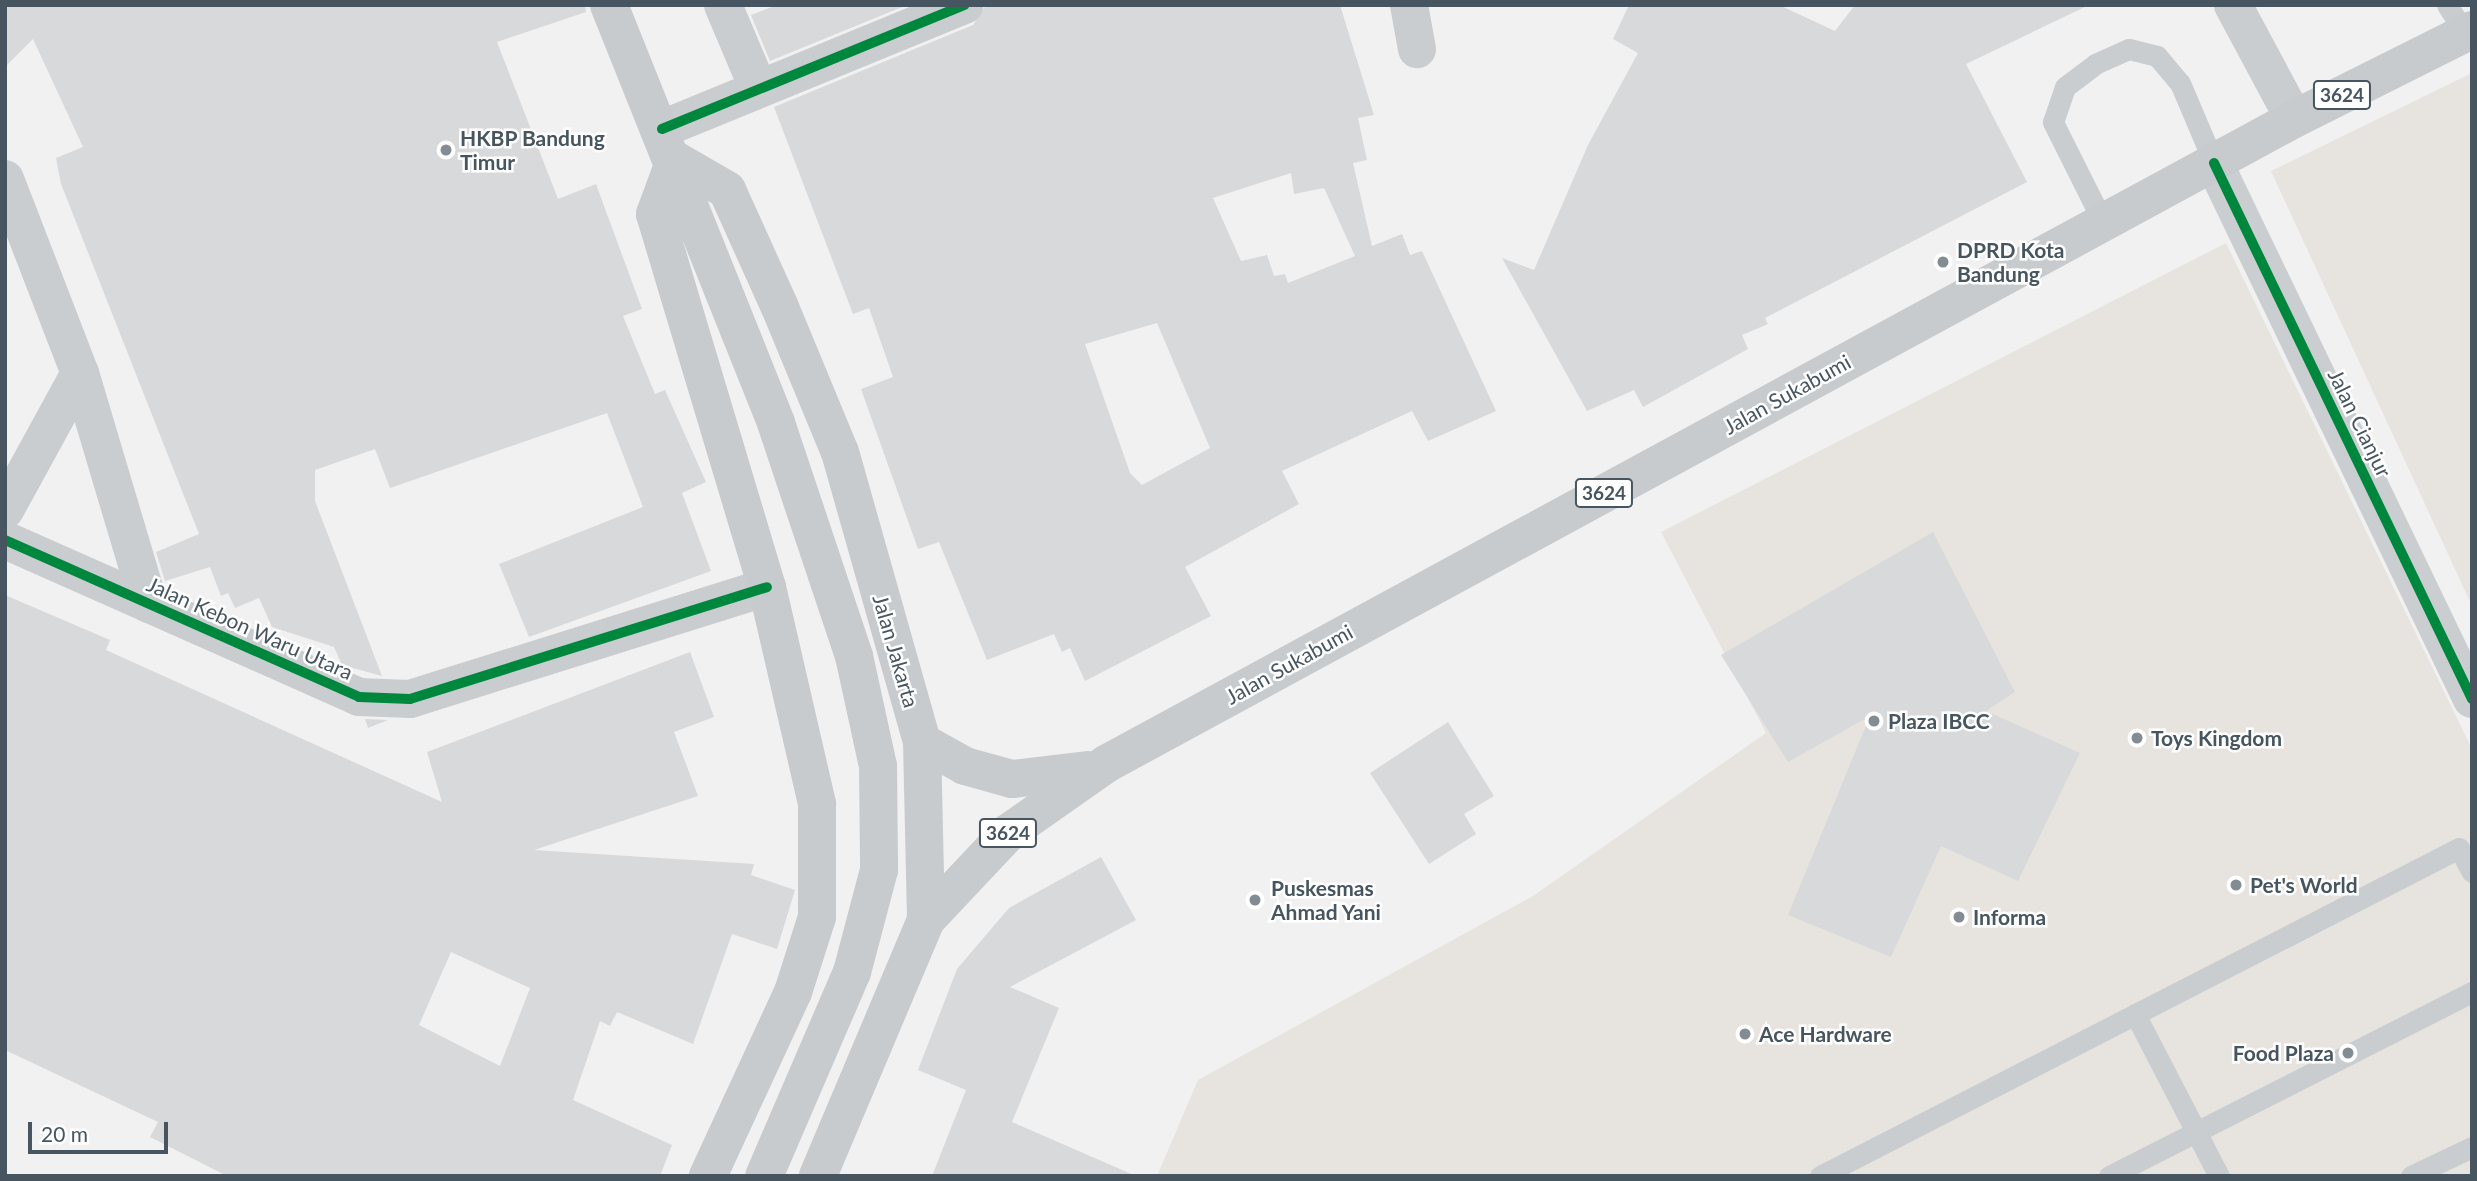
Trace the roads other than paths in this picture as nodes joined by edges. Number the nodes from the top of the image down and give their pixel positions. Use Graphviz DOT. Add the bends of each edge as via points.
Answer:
graph roads {
  1 [pos="609,5"];
  2 [pos="723,5"];
  3 [pos="965,5"];
  4 [pos="1409,5"];
  5 [pos="2233,5"];
  6 [pos="2461,23"];
  7 [pos="1417,49"];
  8 [pos="758,88"];
  9 [pos="2294,119"];
  10 [pos="669,144"];
  11 [pos="2214,163"];
  12 [pos="5,179"];
  13 [pos="2103,222"];
  14 [pos="80,373"];
  15 [pos="5,510"];
  16 [pos="5,540"];
  17 [pos="767,587"];
  18 [pos="149,604"];
  19 [pos="2472,699"];
  20 [pos="922,742"];
  21 [pos="1106,764"];
  22 [pos="2472,872"];
  23 [pos="926,920"];
  24 [pos="2472,992"];
  25 [pos="2135,1014"];
  26 [pos="2196,1132"];
  27 [pos="2471,1148"];
  28 [pos="708,1176"];
  29 [pos="764,1176"];
  30 [pos="818,1176"];
  31 [pos="1820,1176"];
  32 [pos="2109,1176"];
  33 [pos="2218,1176"];
  34 [pos="2411,1176"];
  35 [pos="2458,1176"];
  1 -- 10 [label="main road, Jalan Jakarta"];
  2 -- 8 [label="street"];
  3 -- 8 [label="street"];
  4 -- 7 [label="street"];
  5 -- 9 [label="street"];
  6 -- 9 [label="main road, Jalan Sukabumi / 3624"];
  8 -- 10 [label="street"];
  9 -- 11 [label="main road, Jalan Sukabumi / 3624"];
  10 -- 17 [label="main road" via="655,214"];
  10 -- 20 [label="main road, Jalan Jakarta" via="727,190 779,305 840,452"];
  10 -- 29 [label="main road, Jalan Jakarta" via="855,656 878,766 879,870 852,972"];
  11 -- 13 [label="main road, Jalan Sukabumi / 3624"];
  11 -- 13 [label="lane" via="2180,83 2157,56 2129,49 2095,64 2065,87 2053,122"];
  11 -- 19 [label="street, Jalan Cianjur"];
  12 -- 14 [label="street"];
  13 -- 21 [label="main road, Jalan Sukabumi / 3624"];
  14 -- 15 [label="street"];
  14 -- 18 [label="street"];
  16 -- 18 [label="street, Jalan Kebon Waru Utara"];
  17 -- 18 [label="street, Jalan Kebon Waru Utara" via="410,699 359,697 316,683"];
  17 -- 28 [label="main road" via="817,804 817,917 793,992"];
  20 -- 21 [label="main road, Jalan Sukabumi / 3624" via="965,766 1012,779 1060,778"];
  20 -- 23 [label="main road, Jalan Jakarta"];
  21 -- 23 [label="main road, Jalan Sukabumi / 3624" via="1008,833"];
  22 -- 25 [label="lane" via="2459,848"];
  23 -- 30 [label="main road, Jalan Jakarta"];
  24 -- 26 [label="lane"];
  25 -- 26 [label="lane"];
  25 -- 31 [label="lane"];
  26 -- 32 [label="lane"];
  26 -- 33 [label="lane"];
  27 -- 34 [label="lane"];
  27 -- 35 [label="lane"];
}
